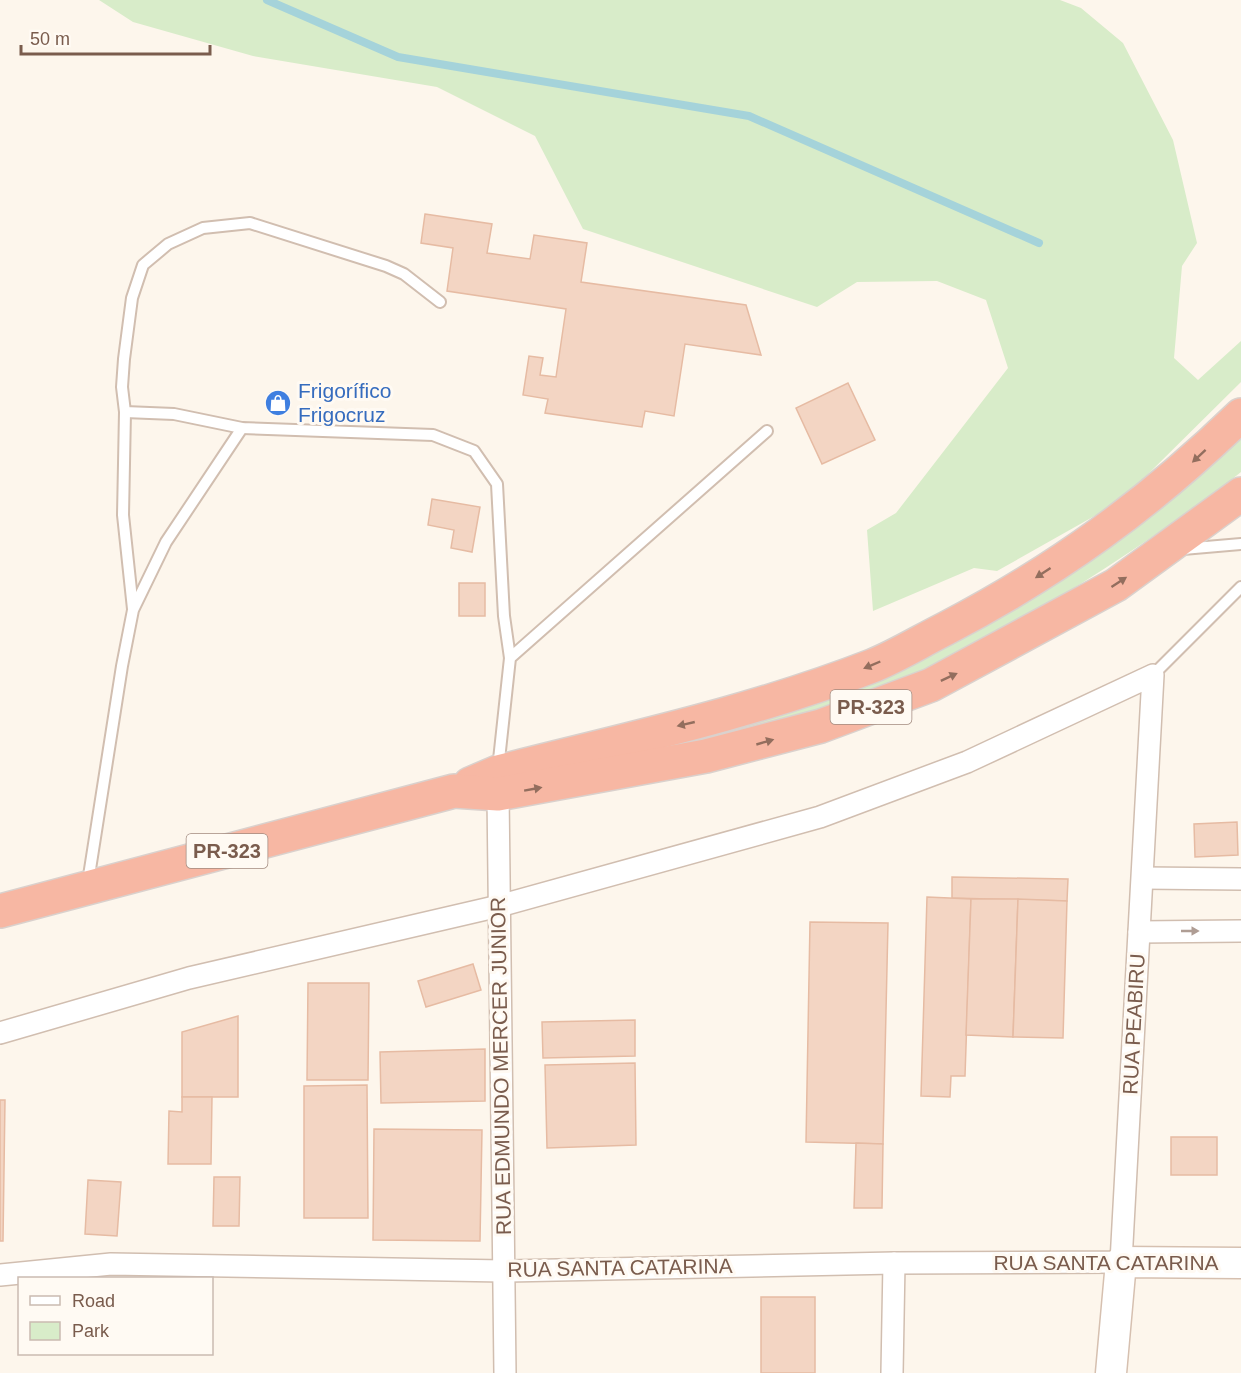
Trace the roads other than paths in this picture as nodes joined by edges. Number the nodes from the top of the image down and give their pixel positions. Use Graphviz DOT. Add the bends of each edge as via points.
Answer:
graph roads {
  1 [pos="440,302"];
  2 [pos="125,412"];
  3 [pos="1241,415"];
  4 [pos="242,428"];
  5 [pos="767,431"];
  6 [pos="1241,494"];
  7 [pos="1241,544"];
  8 [pos="1165,550"];
  9 [pos="1241,587"];
  10 [pos="133,610"];
  11 [pos="510,658"];
  12 [pos="1153,675"];
  13 [pos="498,783"];
  14 [pos="1143,878"];
  15 [pos="1241,879"];
  16 [pos="87,888"];
  17 [pos="499,906"];
  18 [pos="0,911"];
  19 [pos="1241,931"];
  20 [pos="1139,932"];
  21 [pos="0,1033"];
  22 [pos="1121,1262"];
  23 [pos="894,1263"];
  24 [pos="1241,1263"];
  25 [pos="503,1271"];
  26 [pos="0,1275"];
  27 [pos="505,1373"];
  28 [pos="892,1373"];
  29 [pos="1111,1373"];
  1 -- 2 [label="lane" via="404,274 386,266 250,223 203,228 168,244 143,266 132,298 124,359"];
  2 -- 4 [label="lane" via="174,414"];
  2 -- 10 [label="lane" via="123,515"];
  3 -- 13 [label="highway, PR-323, one-way" via="1175,478 1082,548 994,602 875,665 762,705"];
  4 -- 10 [label="lane" via="166,542"];
  4 -- 11 [label="lane" via="434,435 474,451 497,484"];
  5 -- 11 [label="lane"];
  6 -- 8 [label="highway, PR-323"];
  7 -- 8 [label="lane"];
  13 -- 8 [label="highway, PR-323, one-way" via="706,756 822,726 960,672 1116,585"];
  9 -- 12 [label="lane"];
  10 -- 16 [label="lane"];
  11 -- 13 [label="lane"];
  12 -- 14 [label="street, RUA PEABIRU"];
  12 -- 17 [label="street" via="967,762 820,817"];
  13 -- 16 [label="highway, PR-323 / PR-323" via="454,791"];
  13 -- 17 [label="street, RUA EDMUNDO MERCER JUNIOR"];
  14 -- 15 [label="street"];
  14 -- 20 [label="street, RUA PEABIRU"];
  16 -- 18 [label="highway, PR-323"];
  17 -- 21 [label="street" via="189,978"];
  17 -- 25 [label="street, RUA EDMUNDO MERCER JUNIOR"];
  20 -- 19 [label="street, one-way"];
  20 -- 22 [label="street, RUA PEABIRU"];
  22 -- 23 [label="street, RUA SANTA CATARINA"];
  22 -- 24 [label="street, RUA SANTA CATARINA"];
  22 -- 29 [label="street, RUA PEABIRU"];
  23 -- 25 [label="street, RUA SANTA CATARINA"];
  23 -- 28 [label="street"];
  25 -- 26 [label="street, RUA SANTA CATARINA" via="111,1264"];
  25 -- 27 [label="street, RUA EDMUNDO MERCER JUNIOR"];
}
